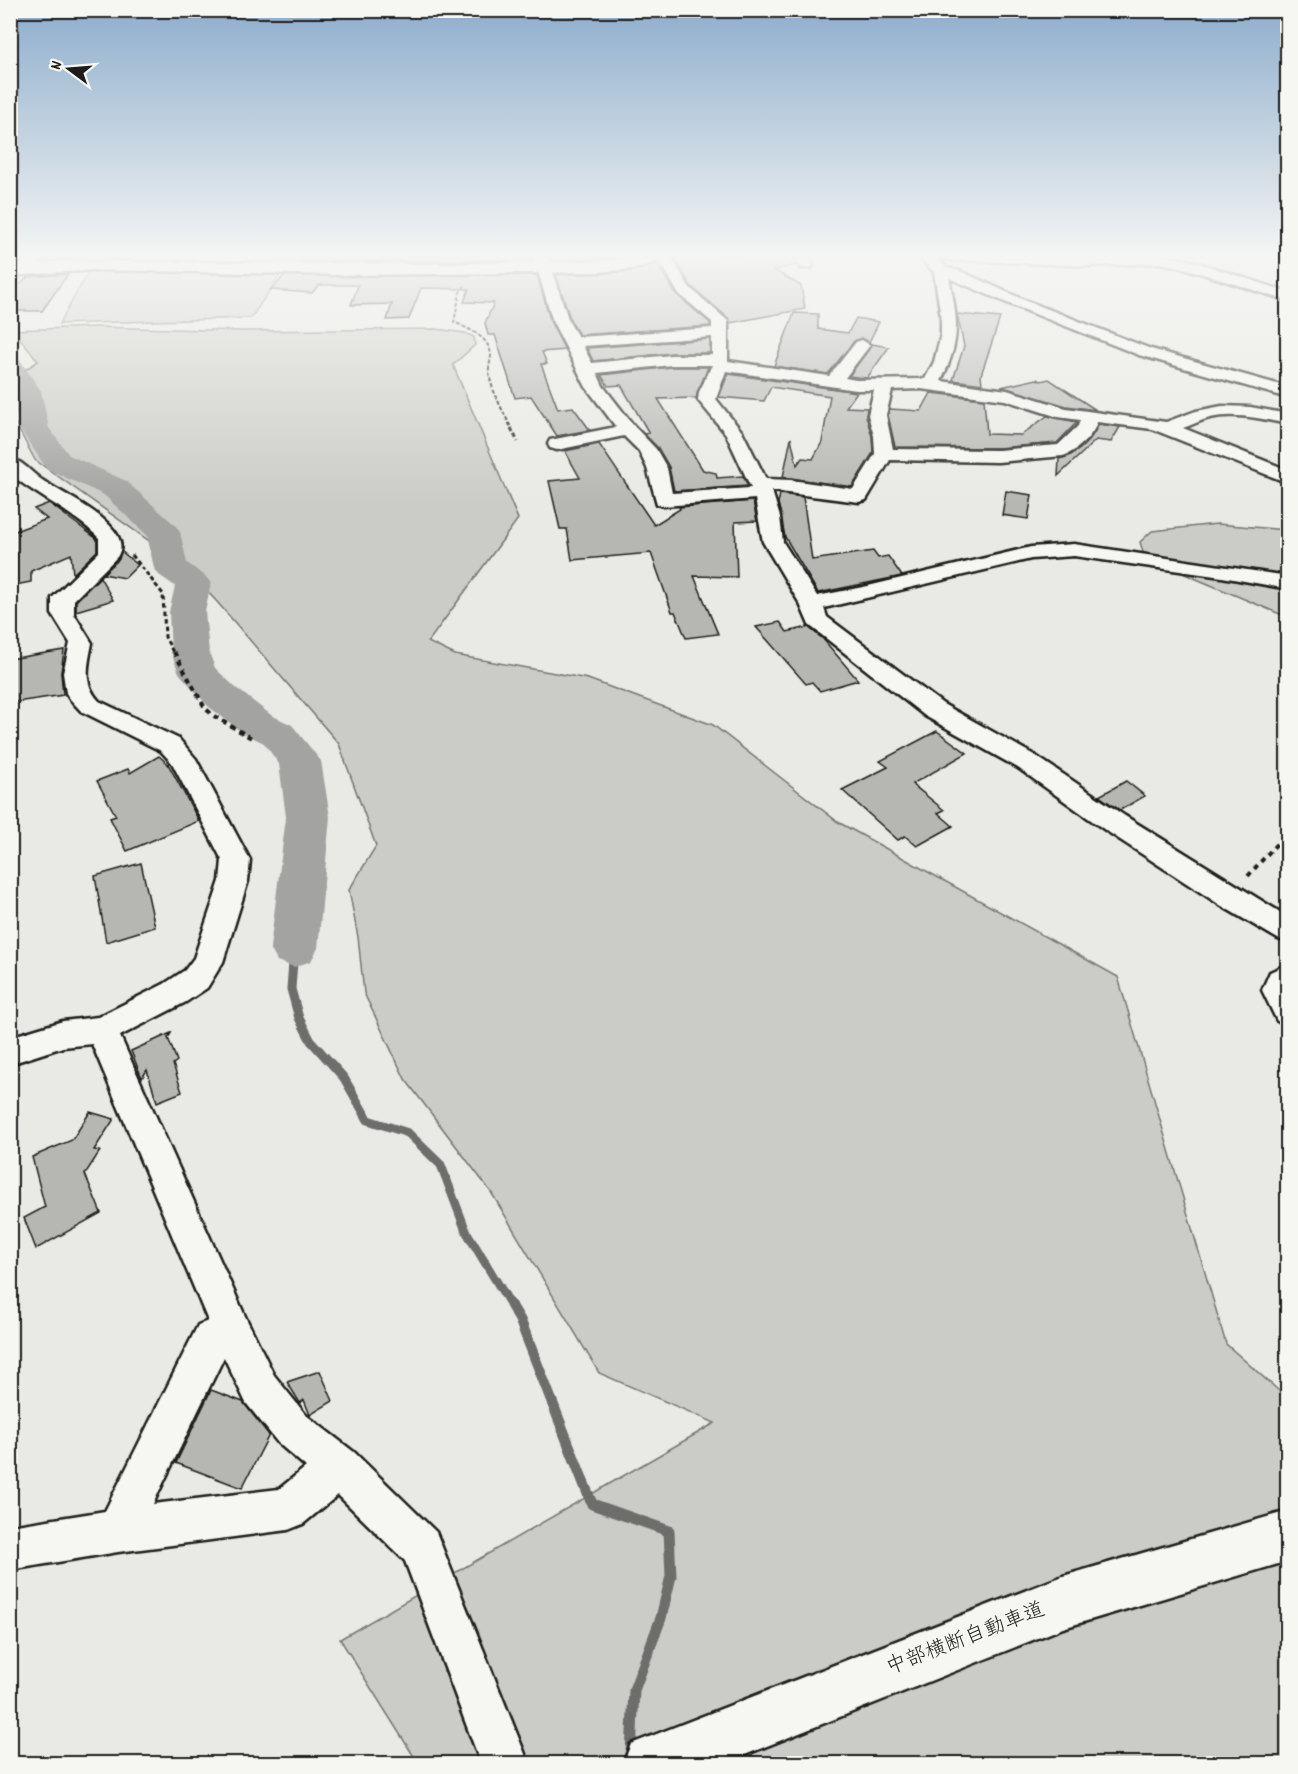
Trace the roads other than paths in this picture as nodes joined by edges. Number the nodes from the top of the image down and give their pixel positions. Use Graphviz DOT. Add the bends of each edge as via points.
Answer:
graph roads {
  1 [pos="570,337"];
  2 [pos="651,337"];
  3 [pos="722,337"];
  4 [pos="949,337"];
  5 [pos="1105,337"];
  6 [pos="573,342"];
  7 [pos="862,345"];
  8 [pos="720,363"];
  9 [pos="585,369"];
  10 [pos="832,382"];
  11 [pos="884,385"];
  12 [pos="931,385"];
  13 [pos="1287,393"];
  14 [pos="1057,411"];
  15 [pos="1090,416"];
  16 [pos="1287,419"];
  17 [pos="1168,427"];
  18 [pos="1042,429"];
  19 [pos="628,430"];
  20 [pos="556,444"];
  21 [pos="884,454"];
  22 [pos="10,464"];
  23 [pos="1287,477"];
  24 [pos="762,489"];
  25 [pos="1287,583"];
  26 [pos="810,604"];
  27 [pos="1287,931"];
  28 [pos="1287,976"];
  29 [pos="1287,1012"];
  30 [pos="102,1030"];
  31 [pos="10,1051"];
  32 [pos="231,1330"];
  33 [pos="339,1467"];
  34 [pos="118,1530"];
  35 [pos="1287,1536"];
  36 [pos="10,1548"];
  37 [pos="506,1764"];
  38 [pos="651,1764"];
  1 -- 6 [label="street"];
  2 -- 6 [label="street"];
  3 -- 8 [label="street"];
  4 -- 12 [label="street"];
  5 -- 13 [label="street"];
  6 -- 9 [label="street"];
  7 -- 10 [label="street"];
  8 -- 9 [label="street" via="672,360"];
  8 -- 10 [label="street"];
  8 -- 24 [label="street" via="707,400 734,433"];
  9 -- 19 [label="street"];
  10 -- 11 [label="street"];
  11 -- 12 [label="street"];
  11 -- 21 [label="street" via="877,415"];
  12 -- 14 [label="street" via="1007,395"];
  14 -- 15 [label="street"];
  14 -- 18 [label="street"];
  15 -- 17 [label="street"];
  15 -- 21 [label="street" via="1087,428 1063,450 998,456"];
  16 -- 17 [label="street" via="1218,411"];
  17 -- 23 [label="street"];
  19 -- 20 [label="street"];
  19 -- 24 [label="street" via="647,449 657,468 664,500"];
  21 -- 24 [label="street" via="859,496 792,486"];
  22 -- 30 [label="street" via="88,516 111,542 110,553 63,598 63,614 81,643 75,673 78,693 90,706 170,745 183,759 236,860 217,937 208,962 196,979"];
  24 -- 26 [label="street" via="773,542"];
  25 -- 26 [label="street" via="1211,569 1056,550"];
  26 -- 27 [label="street" via="817,620 934,710 1027,762 1114,823"];
  28 -- 29 [label="street" via="1277,990"];
  30 -- 31 [label="street" via="63,1034"];
  30 -- 32 [label="street"];
  32 -- 33 [label="street" via="260,1389 292,1428"];
  32 -- 34 [label="street" via="212,1339"];
  33 -- 34 [label="street" via="288,1509"];
  33 -- 37 [label="street" via="421,1547"];
  34 -- 36 [label="street"];
  35 -- 38 [label="main road, 中部横断自動車道" via="1063,1602"];
}
